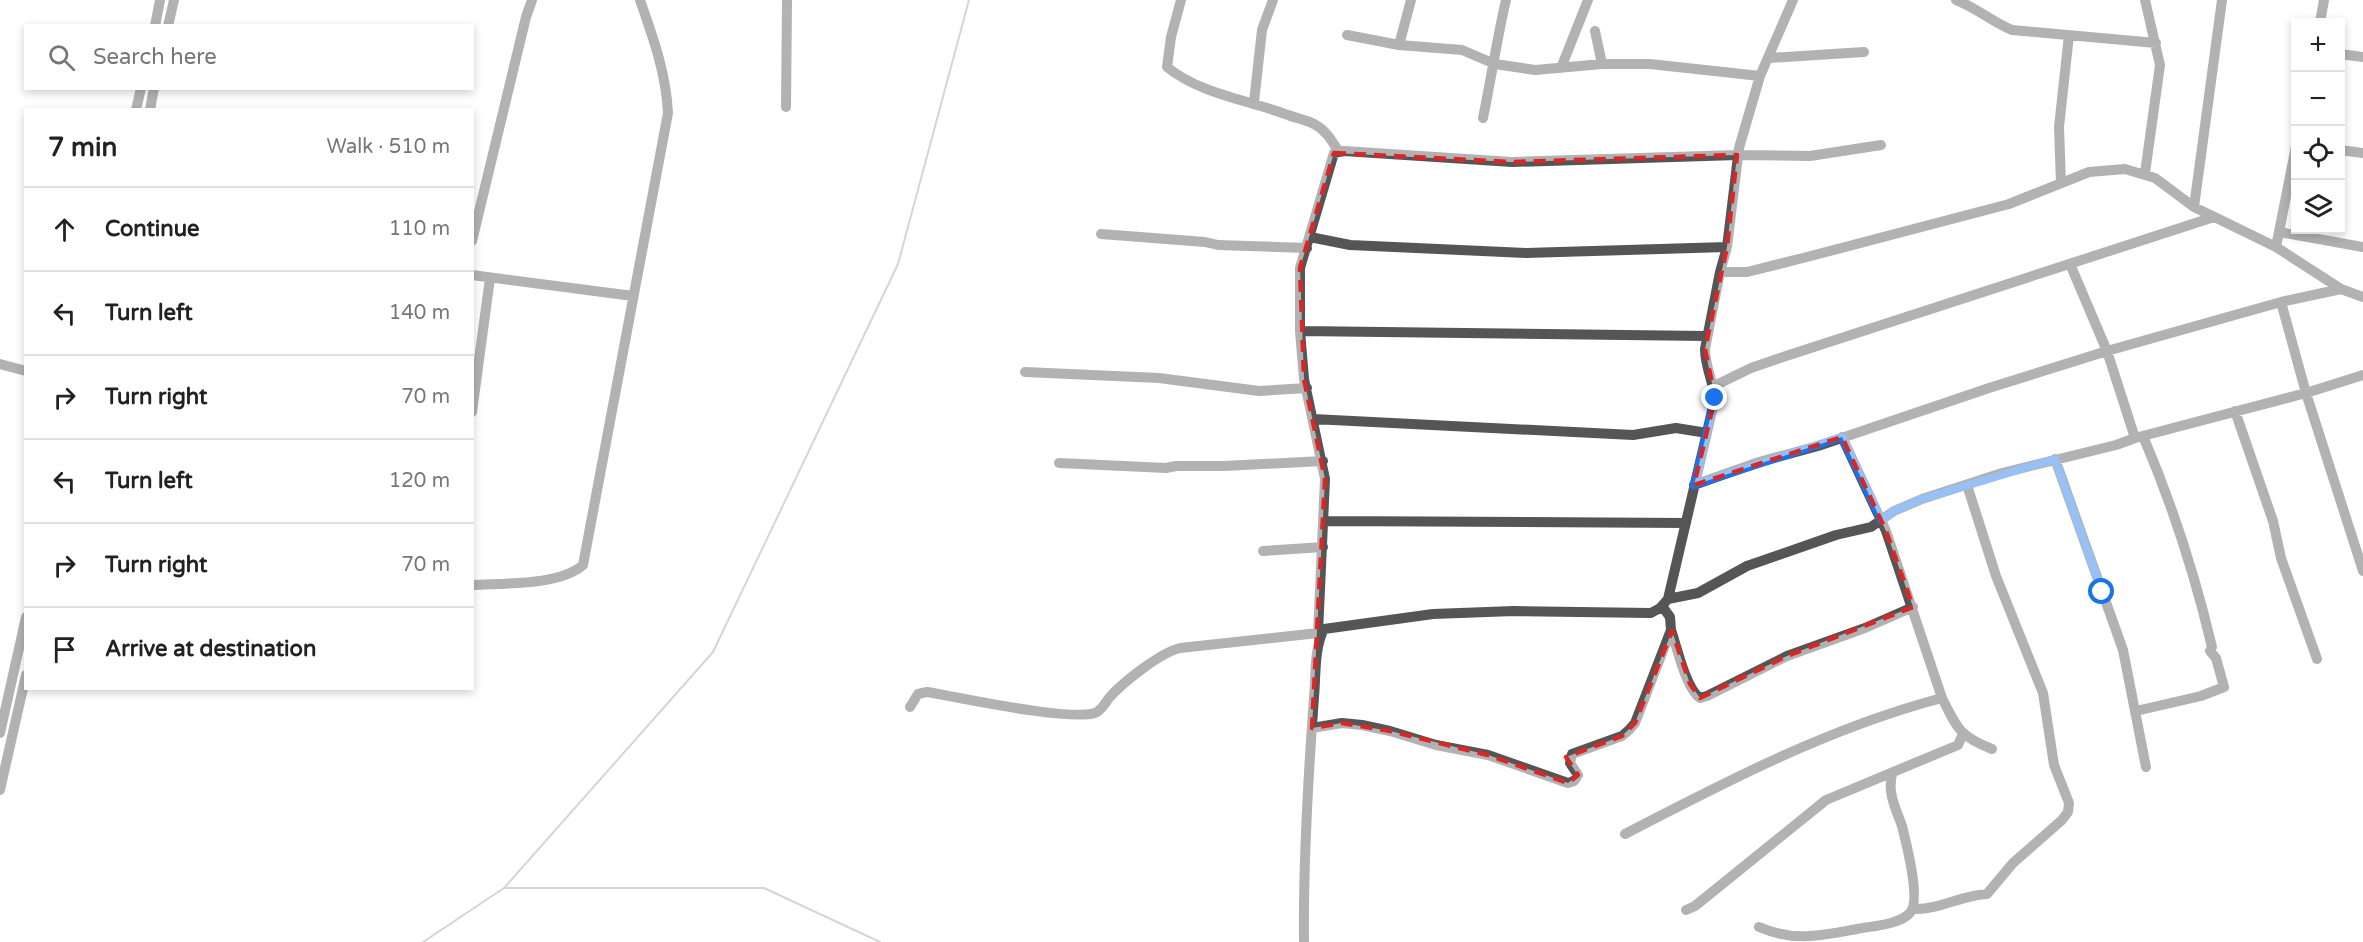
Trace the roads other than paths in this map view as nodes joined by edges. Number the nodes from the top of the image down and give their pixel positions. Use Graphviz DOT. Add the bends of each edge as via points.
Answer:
graph roads {
  1 [pos="160,0"];
  2 [pos="174,0"];
  3 [pos="532,0"];
  4 [pos="640,0"];
  5 [pos="787,0"];
  6 [pos="1181,0"];
  7 [pos="1273,0"];
  8 [pos="1411,0"];
  9 [pos="1506,0"];
  10 [pos="1588,0"];
  11 [pos="1793,0"];
  12 [pos="1956,0"];
  13 [pos="2145,0"];
  14 [pos="2222,0"];
  15 [pos="2324,0"];
  16 [pos="2321,18"];
  17 [pos="154,24"];
  18 [pos="168,24"];
  19 [pos="1595,31"];
  20 [pos="1347,35"];
  21 [pos="2068,35"];
  22 [pos="2156,43"];
  23 [pos="1400,45"];
  24 [pos="1864,52"];
  25 [pos="2345,55"];
  26 [pos="2363,57"];
  27 [pos="1769,58"];
  28 [pos="1494,64"];
  29 [pos="1602,64"];
  30 [pos="1561,69"];
  31 [pos="1760,76"];
  32 [pos="141,90"];
  33 [pos="154,90"];
  34 [pos="1254,102"];
  35 [pos="786,107"];
  36 [pos="136,108"];
  37 [pos="150,108"];
  38 [pos="1483,118"];
  39 [pos="1881,145"];
  40 [pos="2345,151"];
  41 [pos="1338,152"];
  42 [pos="2363,153"];
  43 [pos="1737,155"];
  44 [pos="2291,168"];
  45 [pos="2145,173"];
  46 [pos="2061,183"];
  47 [pos="2194,207"];
  48 [pos="2214,217"];
  49 [pos="2279,232"];
  50 [pos="474,233"];
  51 [pos="1101,234"];
  52 [pos="1309,242"];
  53 [pos="2276,246"];
  54 [pos="1727,247"];
  55 [pos="2363,247"];
  56 [pos="2070,264"];
  57 [pos="1720,272"];
  58 [pos="474,275"];
  59 [pos="489,278"];
  60 [pos="2341,289"];
  61 [pos="633,296"];
  62 [pos="2361,299"];
  63 [pos="2280,302"];
  64 [pos="1300,331"];
  65 [pos="1706,336"];
  66 [pos="2107,351"];
  67 [pos="0,364"];
  68 [pos="24,370"];
  69 [pos="1025,372"];
  70 [pos="2363,375"];
  71 [pos="1714,386"];
  72 [pos="1306,388"];
  73 [pos="2306,393"];
  74 [pos="474,396"];
  75 [pos="2235,411"];
  76 [pos="1313,419"];
  77 [pos="1707,433"];
  78 [pos="1842,437"];
  79 [pos="2139,437"];
  80 [pos="2055,459"];
  81 [pos="1323,461"];
  82 [pos="1059,463"];
  83 [pos="1694,485"];
  84 [pos="1967,485"];
  85 [pos="1881,520"];
  86 [pos="1324,521"];
  87 [pos="1686,523"];
  88 [pos="1323,547"];
  89 [pos="1263,551"];
  90 [pos="2363,571"];
  91 [pos="474,585"];
  92 [pos="1665,603"];
  93 [pos="1913,607"];
  94 [pos="24,626"];
  95 [pos="1671,630"];
  96 [pos="1319,634"];
  97 [pos="2317,659"];
  98 [pos="24,684"];
  99 [pos="1942,698"];
  100 [pos="910,707"];
  101 [pos="2136,711"];
  102 [pos="1312,728"];
  103 [pos="0,733"];
  104 [pos="1963,735"];
  105 [pos="1992,749"];
  106 [pos="2146,767"];
  107 [pos="1892,773"];
  108 [pos="0,790"];
  109 [pos="1625,834"];
  110 [pos="1914,909"];
  111 [pos="1686,910"];
  112 [pos="1759,927"];
  113 [pos="1304,942"];
  1 -- 17 [label="street"];
  2 -- 18 [label="street"];
  3 -- 50 [label="street"];
  4 -- 61 [label="street" via="661,64 668,113"];
  5 -- 35 [label="street"];
  6 -- 34 [label="street" via="1167,67 1180,78 1207,89"];
  7 -- 34 [label="street" via="1262,30"];
  8 -- 23 [label="street"];
  9 -- 28 [label="street"];
  10 -- 30 [label="street"];
  11 -- 27 [label="street"];
  12 -- 21 [label="street" via="2012,30"];
  13 -- 22 [label="street"];
  14 -- 47 [label="street"];
  15 -- 16 [label="street"];
  19 -- 29 [label="street"];
  20 -- 23 [label="street"];
  21 -- 22 [label="street"];
  21 -- 46 [label="street" via="2059,127"];
  22 -- 45 [label="street" via="2160,65"];
  23 -- 28 [label="street" via="1462,50"];
  24 -- 27 [label="street"];
  25 -- 26 [label="street"];
  27 -- 31 [label="street"];
  28 -- 30 [label="street"];
  28 -- 38 [label="street"];
  29 -- 30 [label="street"];
  29 -- 31 [label="street" via="1650,64"];
  31 -- 43 [label="street"];
  32 -- 36 [label="street"];
  33 -- 37 [label="street"];
  34 -- 41 [label="street" via="1314,124 1328,135"];
  39 -- 43 [label="street" via="1810,156"];
  40 -- 42 [label="street"];
  41 -- 43 [label="street" via="1512,162"];
  41 -- 52 [label="street" via="1332,157"];
  43 -- 54 [label="street"];
  44 -- 49 [label="street"];
  45 -- 46 [label="street" via="2124,169 2090,172"];
  45 -- 47 [label="street"];
  46 -- 57 [label="street" via="2009,204 1803,258 1747,272"];
  47 -- 48 [label="street"];
  48 -- 53 [label="street"];
  48 -- 56 [label="street"];
  49 -- 53 [label="street"];
  49 -- 55 [label="street"];
  51 -- 52 [label="street" via="1218,245"];
  52 -- 54 [label="street" via="1526,254"];
  52 -- 64 [label="street" via="1300,268"];
  53 -- 60 [label="street"];
  54 -- 57 [label="street"];
  56 -- 66 [label="street"];
  56 -- 71 [label="street" via="1777,359"];
  57 -- 65 [label="street"];
  58 -- 59 [label="street"];
  59 -- 61 [label="street"];
  59 -- 74 [label="street"];
  60 -- 62 [label="street"];
  60 -- 63 [label="street"];
  61 -- 91 [label="street" via="583,565 547,580"];
  63 -- 66 [label="street"];
  63 -- 73 [label="street"];
  64 -- 65 [label="street"];
  64 -- 72 [label="street"];
  65 -- 71 [label="street" via="1705,359"];
  66 -- 78 [label="street"];
  66 -- 79 [label="street"];
  67 -- 68 [label="street"];
  69 -- 72 [label="street" via="1159,378 1259,392"];
  70 -- 73 [label="street"];
  71 -- 77 [label="street"];
  72 -- 76 [label="street"];
  73 -- 75 [label="street"];
  73 -- 90 [label="street"];
  75 -- 79 [label="street"];
  75 -- 97 [label="street" via="2273,521 2280,558"];
  76 -- 77 [label="street" via="1633,435 1676,428"];
  76 -- 81 [label="street"];
  77 -- 83 [label="street"];
  78 -- 83 [label="street"];
  78 -- 85 [label="street"];
  79 -- 80 [label="street"];
  79 -- 101 [label="street" via="2171,509 2203,610 2210,651 2216,658 2224,687"];
  80 -- 84 [label="street"];
  80 -- 101 [label="street" via="2123,650"];
  81 -- 82 [label="street" via="1166,468"];
  81 -- 86 [label="street"];
  83 -- 87 [label="street"];
  84 -- 85 [label="street" via="1922,499"];
  84 -- 110 [label="street" via="1996,576 2043,693 2054,765 2068,812 2013,863 1987,894 1969,895 1930,909"];
  85 -- 92 [label="street" via="1871,527 1747,566 1698,593"];
  85 -- 93 [label="street"];
  86 -- 87 [label="street"];
  86 -- 88 [label="street"];
  87 -- 92 [label="street"];
  88 -- 89 [label="street"];
  88 -- 96 [label="street"];
  92 -- 95 [label="street"];
  92 -- 96 [label="street" via="1651,613 1433,614 1329,627"];
  93 -- 95 [label="street" via="1787,656 1700,698 1690,684"];
  93 -- 99 [label="street"];
  94 -- 103 [label="street"];
  95 -- 102 [label="street" via="1635,723 1622,736 1572,754 1570,763 1578,775 1568,783 1488,755 1390,731 1342,723"];
  96 -- 100 [label="street" via="1168,651 1109,697 1099,711 1090,714 1066,715 927,692 918,694"];
  96 -- 102 [label="street"];
  98 -- 108 [label="street"];
  99 -- 104 [label="street"];
  99 -- 109 [label="street" via="1830,735"];
  101 -- 106 [label="street"];
  102 -- 113 [label="street" via="1303,884"];
  104 -- 105 [label="street"];
  104 -- 107 [label="street" via="1958,745"];
  107 -- 110 [label="street" via="1891,790 1907,850"];
  107 -- 111 [label="street" via="1826,800"];
  110 -- 112 [label="street" via="1893,922 1812,938 1778,935"];
}
